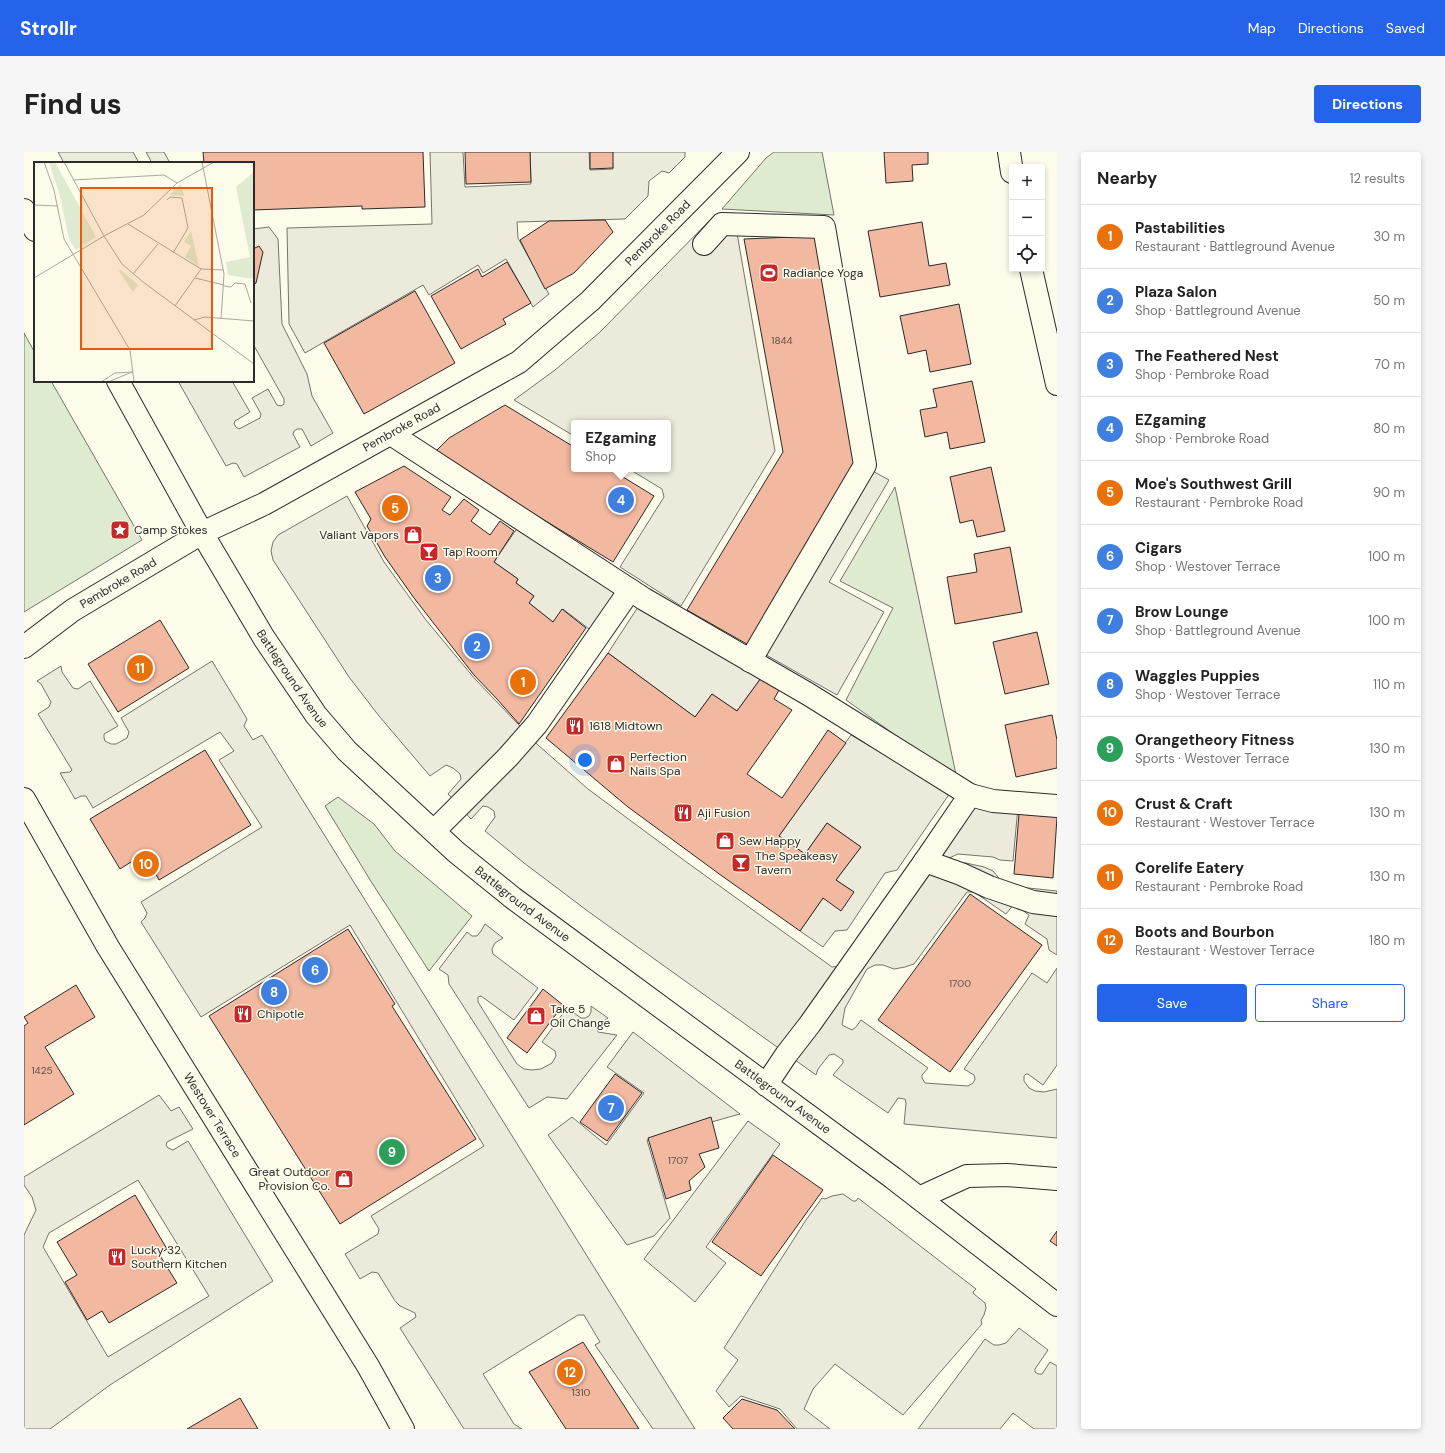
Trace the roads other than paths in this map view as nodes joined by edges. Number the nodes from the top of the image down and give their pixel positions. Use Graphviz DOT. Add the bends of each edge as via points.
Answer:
graph roads {
  1 [pos="738,152"];
  2 [pos="1009,152"];
  3 [pos="1011,164"];
  4 [pos="24,210"];
  5 [pos="34,228"];
  6 [pos="704,244"];
  7 [pos="1032,272"];
  8 [pos="119,382"];
  9 [pos="1057,384"];
  10 [pos="391,434"];
  11 [pos="202,533"];
  12 [pos="630,590"];
  13 [pos="24,647"];
  14 [pos="750,661"];
  15 [pos="970,795"];
  16 [pos="24,799"];
  17 [pos="1057,806"];
  18 [pos="434,831"];
  19 [pos="925,861"];
  20 [pos="1057,905"];
  21 [pos="766,1085"];
  22 [pos="1057,1179"];
  23 [pos="919,1198"];
  24 [pos="1057,1305"];
  25 [pos="403,1429"];
  1 -- 10 [label="main road, Pembroke Road" via="590,300 519,362"];
  2 -- 3 [label="main road"];
  4 -- 5 [label="main road"];
  6 -- 14 [label="main road" via="722,224 824,227 865,465"];
  7 -- 9 [label="main road"];
  8 -- 11 [label="main road, Battleground Avenue"];
  10 -- 11 [label="main road, Pembroke Road" via="264,504"];
  10 -- 12 [label="main road"];
  11 -- 13 [label="main road, Pembroke Road" via="73,610"];
  11 -- 18 [label="main road, Battleground Avenue" via="264,638 316,715 347,751"];
  12 -- 14 [label="main road"];
  12 -- 18 [label="main road" via="537,724"];
  14 -- 15 [label="main road"];
  15 -- 17 [label="main road" via="993,801"];
  15 -- 19 [label="main road"];
  16 -- 25 [label="main road, Westover Terrace" via="108,946 368,1366"];
  18 -- 21 [label="main road, Battleground Avenue" via="456,852 519,902"];
  19 -- 20 [label="main road" via="1033,902"];
  19 -- 21 [label="main road"];
  21 -- 23 [label="main road, Battleground Avenue"];
  22 -- 23 [label="main road" via="967,1176"];
  23 -- 24 [label="main road, Battleground Avenue"];
}
